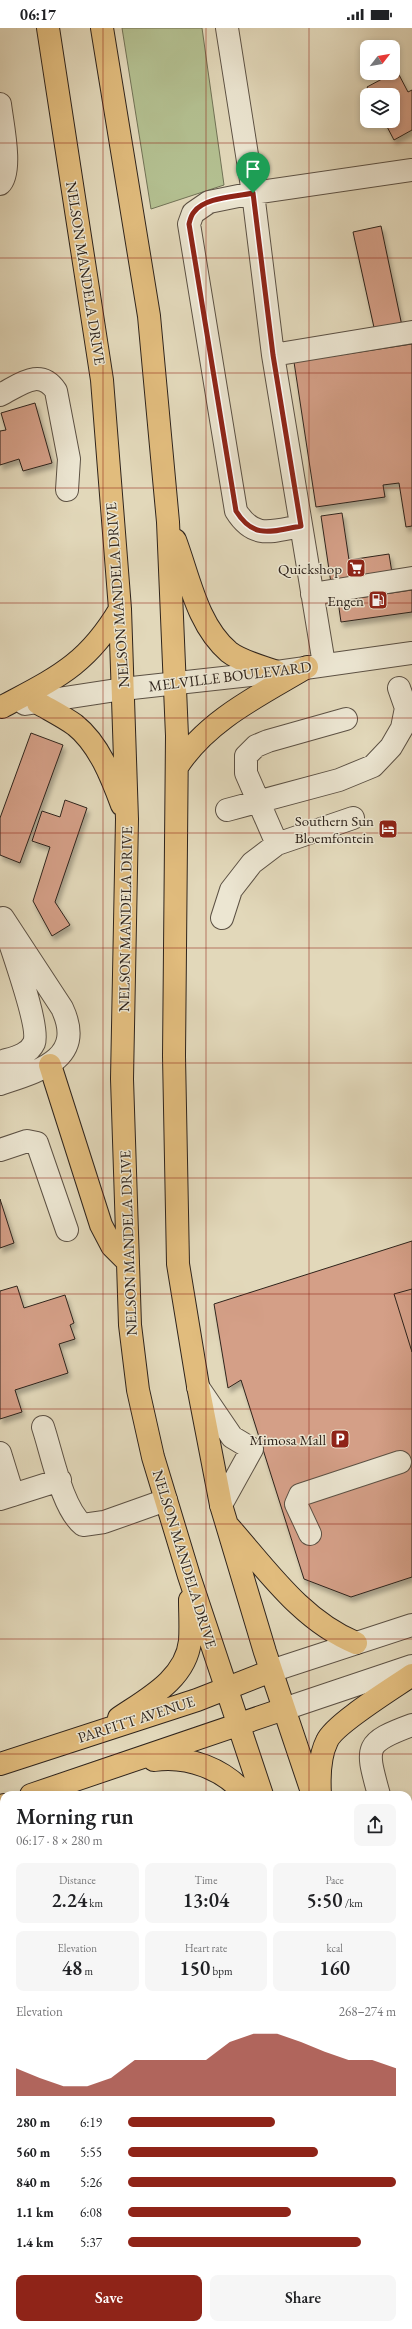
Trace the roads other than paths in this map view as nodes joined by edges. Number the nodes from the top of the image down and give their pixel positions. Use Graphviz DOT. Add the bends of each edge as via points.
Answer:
graph roads {
  1 [pos="48,28"];
  2 [pos="102,28"];
  3 [pos="227,28"];
  4 [pos="0,104"];
  5 [pos="412,170"];
  6 [pos="0,184"];
  7 [pos="253,193"];
  8 [pos="412,332"];
  9 [pos="273,355"];
  10 [pos="0,394"];
  11 [pos="67,490"];
  12 [pos="168,522"];
  13 [pos="301,526"];
  14 [pos="412,578"];
  15 [pos="312,594"];
  16 [pos="120,609"];
  17 [pos="412,653"];
  18 [pos="386,657"];
  19 [pos="316,666"];
  20 [pos="277,672"];
  21 [pos="176,684"];
  22 [pos="123,689"];
  23 [pos="405,693"];
  24 [pos="38,703"];
  25 [pos="1,707"];
  26 [pos="346,719"];
  27 [pos="178,767"];
  28 [pos="258,802"];
  29 [pos="227,810"];
  30 [pos="353,818"];
  31 [pos="127,819"];
  32 [pos="277,844"];
  33 [pos="1,914"];
  34 [pos="222,918"];
  35 [pos="33,1044"];
  36 [pos="0,1062"];
  37 [pos="50,1065"];
  38 [pos="0,1084"];
  39 [pos="0,1150"];
  40 [pos="67,1230"];
  41 [pos="128,1262"];
  42 [pos="198,1386"];
  43 [pos="43,1427"];
  44 [pos="0,1453"];
  45 [pos="400,1462"];
  46 [pos="60,1480"];
  47 [pos="7,1497"];
  48 [pos="166,1500"];
  49 [pos="223,1514"];
  50 [pos="310,1534"];
  51 [pos="189,1576"];
  52 [pos="412,1625"];
  53 [pos="356,1643"];
  54 [pos="412,1666"];
  55 [pos="271,1671"];
  56 [pos="412,1675"];
  57 [pos="226,1689"];
  58 [pos="284,1709"];
  59 [pos="238,1725"];
  60 [pos="412,1725"];
  61 [pos="102,1731"];
  62 [pos="0,1764"];
  63 [pos="121,1765"];
  64 [pos="48,1791"];
  65 [pos="241,1791"];
  66 [pos="261,1791"];
  67 [pos="312,1791"];
  68 [pos="320,1791"];
  69 [pos="378,1791"];
  1 -- 16 [label="highway, NELSON MANDELA DRIVE" via="102,380"];
  2 -- 12 [label="highway" via="149,316"];
  3 -- 7 [label="street"];
  4 -- 6 [label="street" via="6,175"];
  5 -- 7 [label="street"];
  7 -- 9 [label="street"];
  7 -- 13 [label="street" via="204,204 193,213 189,224 236,511 244,523 264,533"];
  8 -- 9 [label="street"];
  9 -- 13 [label="street"];
  10 -- 11 [label="street" via="35,379 41,378 52,384 56,391 69,459"];
  12 -- 20 [label="highway" via="197,603 216,638 229,652 243,660"];
  12 -- 21 [label="highway"];
  13 -- 15 [label="street"];
  14 -- 15 [label="street"];
  15 -- 19 [label="street"];
  16 -- 22 [label="highway, NELSON MANDELA DRIVE"];
  16 -- 25 [label="highway" via="107,631 74,667"];
  17 -- 18 [label="street, MELVILLE BOULEVARD"];
  18 -- 19 [label="street, MELVILLE BOULEVARD"];
  18 -- 23 [label="street"];
  19 -- 20 [label="street, MELVILLE BOULEVARD"];
  19 -- 27 [label="highway" via="253,699 204,733 188,750"];
  20 -- 21 [label="street, MELVILLE BOULEVARD"];
  21 -- 22 [label="street, MELVILLE BOULEVARD"];
  21 -- 27 [label="highway"];
  22 -- 24 [label="street, MELVILLE BOULEVARD"];
  22 -- 31 [label="highway, NELSON MANDELA DRIVE"];
  23 -- 28 [label="street" via="406,708 402,728 391,747 373,766 339,780"];
  24 -- 25 [label="street, MELVILLE BOULEVARD"];
  24 -- 31 [label="highway" via="76,726 90,740 114,785"];
  26 -- 28 [label="street" via="256,746 246,756 246,773"];
  27 -- 42 [label="highway" via="174,1056 178,1264"];
  28 -- 29 [label="street"];
  28 -- 32 [label="street"];
  30 -- 32 [label="street"];
  31 -- 41 [label="highway, NELSON MANDELA DRIVE" via="122,1079"];
  32 -- 34 [label="street" via="252,863 231,890"];
  33 -- 35 [label="street" via="33,1020"];
  33 -- 37 [label="street" via="62,1008 69,1023 70,1036 66,1046"];
  35 -- 36 [label="street" via="20,1056"];
  35 -- 37 [label="street"];
  37 -- 38 [label="street"];
  37 -- 41 [label="highway" via="101,1225 112,1246"];
  39 -- 40 [label="street" via="27,1141 37,1143"];
  41 -- 48 [label="highway, NELSON MANDELA DRIVE" via="130,1325 138,1390"];
  42 -- 49 [label="highway"];
  42 -- 49 [label="street" via="232,1437 252,1449"];
  43 -- 46 [label="street"];
  44 -- 47 [label="street"];
  45 -- 50 [label="street" via="300,1494 296,1504"];
  46 -- 47 [label="street"];
  46 -- 48 [label="street" via="76,1519 83,1525 104,1522"];
  48 -- 51 [label="highway, NELSON MANDELA DRIVE"];
  49 -- 53 [label="highway" via="311,1616 335,1635"];
  49 -- 55 [label="highway"];
  51 -- 57 [label="highway, NELSON MANDELA DRIVE"];
  51 -- 61 [label="highway" via="190,1642 178,1672 166,1685"];
  52 -- 53 [label="street"];
  53 -- 55 [label="street"];
  54 -- 58 [label="street"];
  55 -- 57 [label="highway, PARFITT AVENUE"];
  55 -- 58 [label="highway"];
  56 -- 68 [label="highway" via="360,1711 327,1739 320,1766"];
  57 -- 59 [label="highway, NELSON MANDELA DRIVE"];
  57 -- 61 [label="highway, PARFITT AVENUE"];
  58 -- 59 [label="highway"];
  58 -- 67 [label="highway"];
  59 -- 63 [label="highway"];
  59 -- 66 [label="highway, NELSON MANDELA DRIVE"];
  60 -- 69 [label="street" via="383,1735 374,1743 370,1751 370,1763"];
  61 -- 62 [label="highway, PARFITT AVENUE"];
  63 -- 64 [label="highway"];
  63 -- 65 [label="highway" via="161,1759 202,1764 222,1774"];
}
